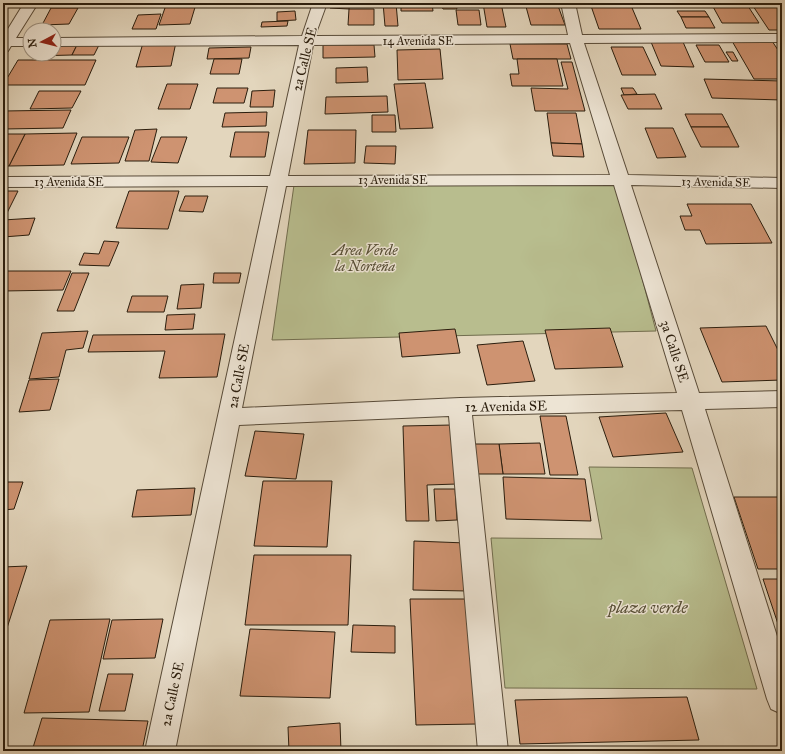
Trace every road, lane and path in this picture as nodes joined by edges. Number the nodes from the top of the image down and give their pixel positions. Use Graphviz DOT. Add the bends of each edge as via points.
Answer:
graph roads {
  1 [pos="31,3"];
  2 [pos="320,3"];
  3 [pos="568,3"];
  4 [pos="782,38"];
  5 [pos="576,39"];
  6 [pos="307,41"];
  7 [pos="62,42"];
  8 [pos="22,43"];
  9 [pos="4,44"];
  10 [pos="277,180"];
  11 [pos="621,180"];
  12 [pos="3,182"];
  13 [pos="779,188"];
  14 [pos="782,399"];
  15 [pos="691,402"];
  16 [pos="460,407"];
  17 [pos="230,417"];
  18 [pos="782,699"];
  19 [pos="160,751"];
  20 [pos="492,751"];
  1 -- 9 [label="street"];
  2 -- 6 [label="street, 2a Calle SE"];
  3 -- 5 [label="street, 3a Calle SE"];
  4 -- 5 [label="street, 14 Avenida SE"];
  5 -- 6 [label="street, 14 Avenida SE"];
  5 -- 11 [label="street, 3a Calle SE"];
  6 -- 7 [label="street, 14 Avenida SE"];
  6 -- 10 [label="street, 2a Calle SE"];
  8 -- 9 [label="street"];
  10 -- 11 [label="street, 13 Avenida SE"];
  10 -- 12 [label="street, 13 Avenida SE"];
  10 -- 17 [label="street, 2a Calle SE"];
  11 -- 13 [label="street, 13 Avenida SE"];
  11 -- 15 [label="street, 3a Calle SE"];
  14 -- 15 [label="street, 12 Avenida SE"];
  15 -- 16 [label="street, 12 Avenida SE"];
  15 -- 18 [label="street, 3a Calle SE"];
  16 -- 17 [label="street, 12 Avenida SE"];
  16 -- 20 [label="street"];
  17 -- 19 [label="street, 2a Calle SE"];
}
